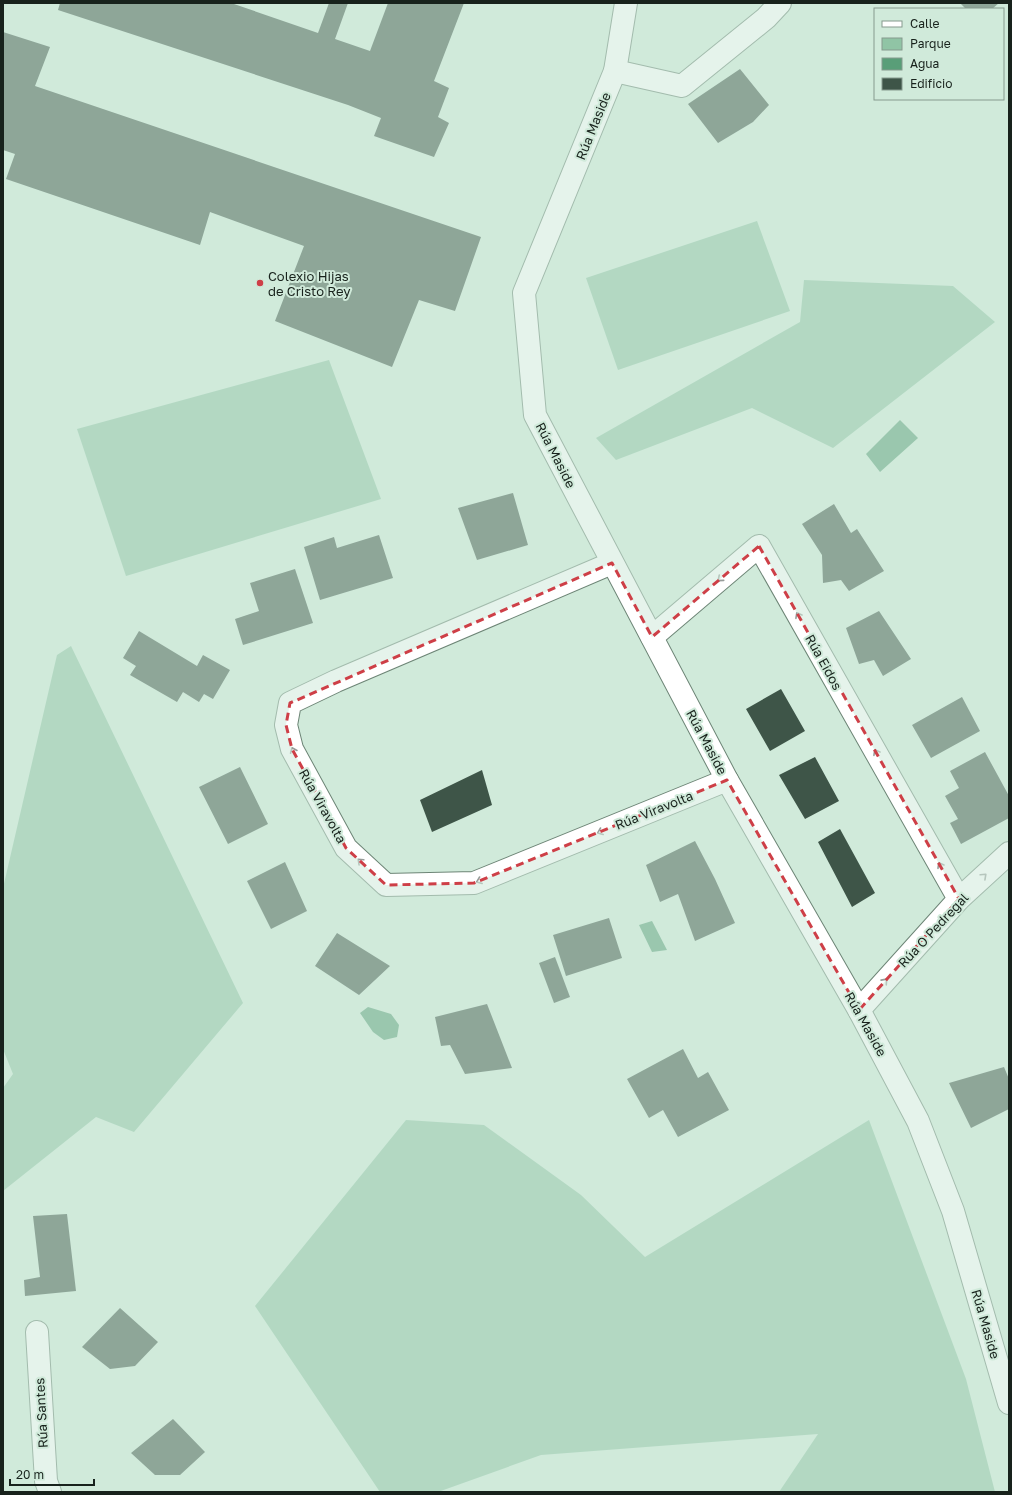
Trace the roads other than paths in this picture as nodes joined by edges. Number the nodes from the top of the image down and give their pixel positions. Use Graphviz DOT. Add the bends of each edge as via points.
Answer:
graph roads {
  1 [pos="626,3"];
  2 [pos="780,3"];
  3 [pos="615,71"];
  4 [pos="612,562"];
  5 [pos="652,637"];
  6 [pos="727,780"];
  7 [pos="1009,853"];
  8 [pos="959,899"];
  9 [pos="859,1010"];
  10 [pos="37,1332"];
  11 [pos="1009,1403"];
  12 [pos="50,1492"];
  1 -- 3 [label="street, Rúa Maside"];
  2 -- 3 [label="street" via="766,18 682,86"];
  3 -- 4 [label="street, Rúa Maside" via="524,293 535,415"];
  4 -- 5 [label="street, Rúa Maside"];
  6 -- 4 [label="street, Rúa Viravolta, one-way" via="474,883 386,885 346,848 292,749 286,725 290,703"];
  5 -- 6 [label="street, Rúa Maside"];
  8 -- 5 [label="street, Rúa Eidos, one-way" via="759,546"];
  6 -- 9 [label="street, Rúa Maside"];
  8 -- 7 [label="street, Rúa O Pedregal, one-way"];
  9 -- 8 [label="street, Rúa O Pedregal, one-way"];
  9 -- 11 [label="street, Rúa Maside" via="918,1121 950,1204"];
  10 -- 12 [label="street, Rúa Santes" via="46,1481"];
}
